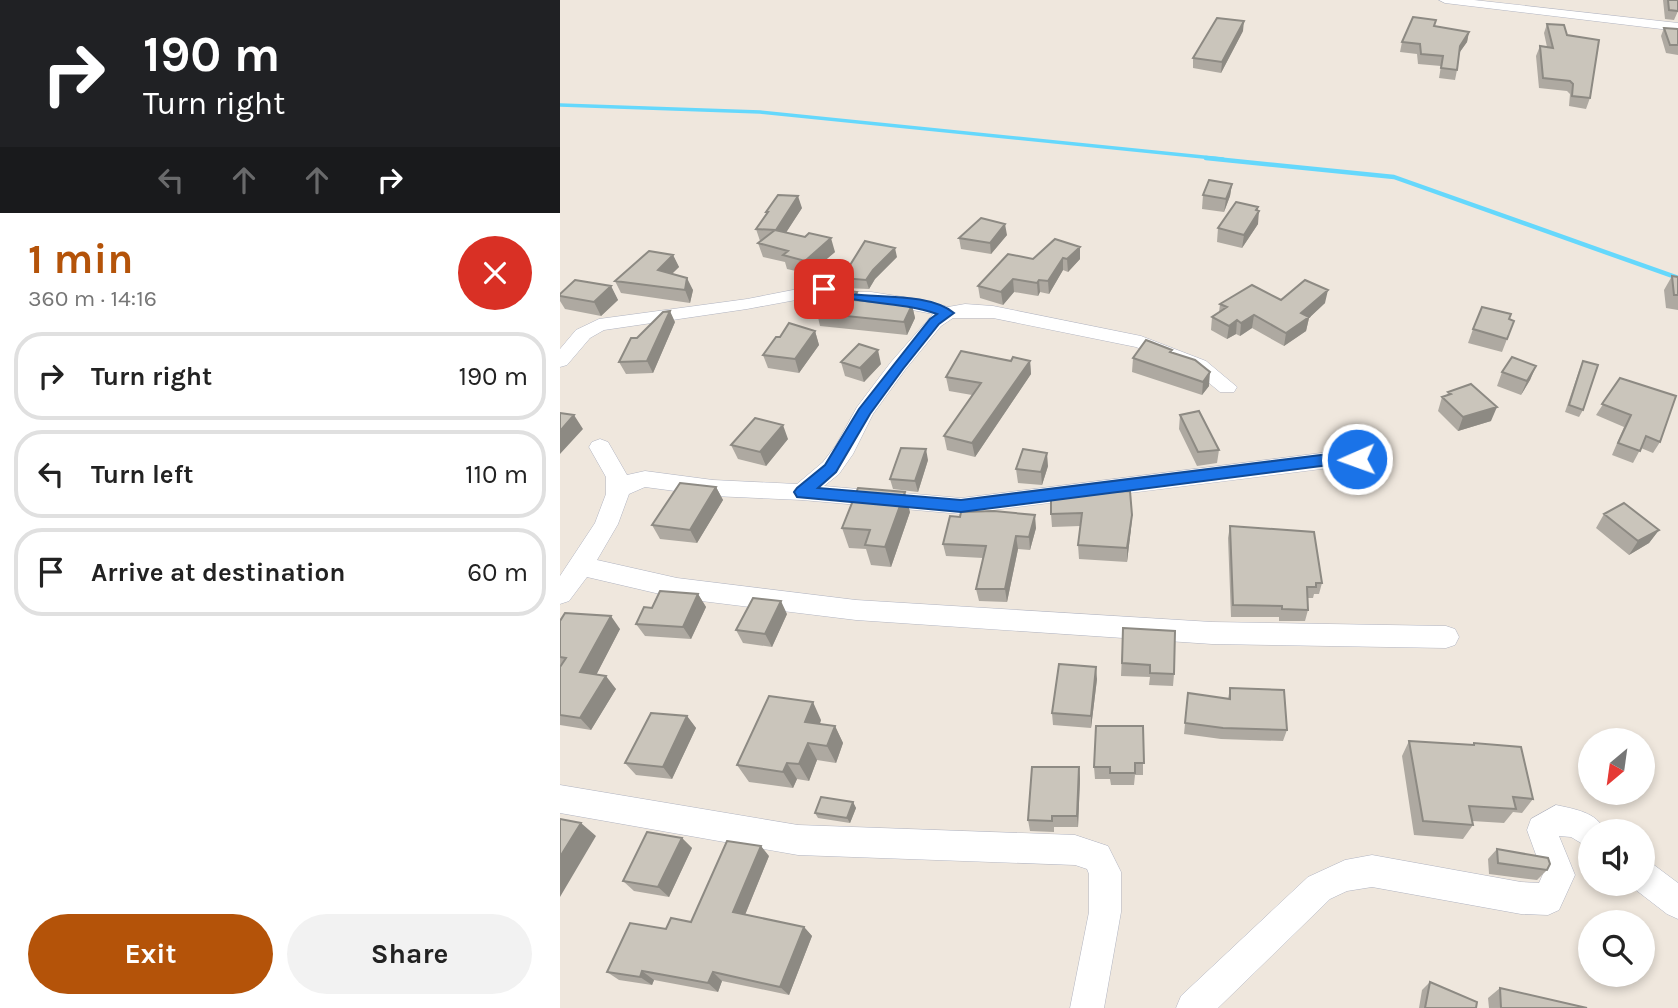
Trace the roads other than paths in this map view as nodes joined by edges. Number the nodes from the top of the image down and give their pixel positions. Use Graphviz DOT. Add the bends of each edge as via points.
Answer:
graph roads {
  1 [pos="1445,0"];
  2 [pos="1678,27"];
  3 [pos="947,313"];
  4 [pos="560,361"];
  5 [pos="1227,387"];
  6 [pos="600,447"];
  7 [pos="1357,459"];
  8 [pos="618,490"];
  9 [pos="802,492"];
  10 [pos="582,566"];
  11 [pos="560,594"];
  12 [pos="1446,637"];
  13 [pos="560,799"];
  14 [pos="1578,825"];
  15 [pos="1655,885"];
  16 [pos="1678,903"];
  17 [pos="1087,1008"];
  18 [pos="1193,1008"];
  1 -- 2 [label="street"];
  3 -- 4 [label="street" via="824,289 599,325 583,334"];
  3 -- 5 [label="street" via="993,312 1141,342 1199,365"];
  3 -- 9 [label="street" via="934,322 864,412 831,468"];
  6 -- 8 [label="street" via="614,470"];
  7 -- 9 [label="street" via="961,506"];
  8 -- 9 [label="street" via="645,479"];
  8 -- 10 [label="street" via="609,518"];
  10 -- 11 [label="street"];
  10 -- 12 [label="street" via="677,588 856,610 1212,633"];
  13 -- 17 [label="street" via="798,840 1075,850 1097,857 1105,872 1105,912"];
  14 -- 18 [label="street" via="1556,820 1542,830 1559,875 1548,899 1372,872 1345,876 1319,888"];
  15 -- 16 [label="street"];
}
